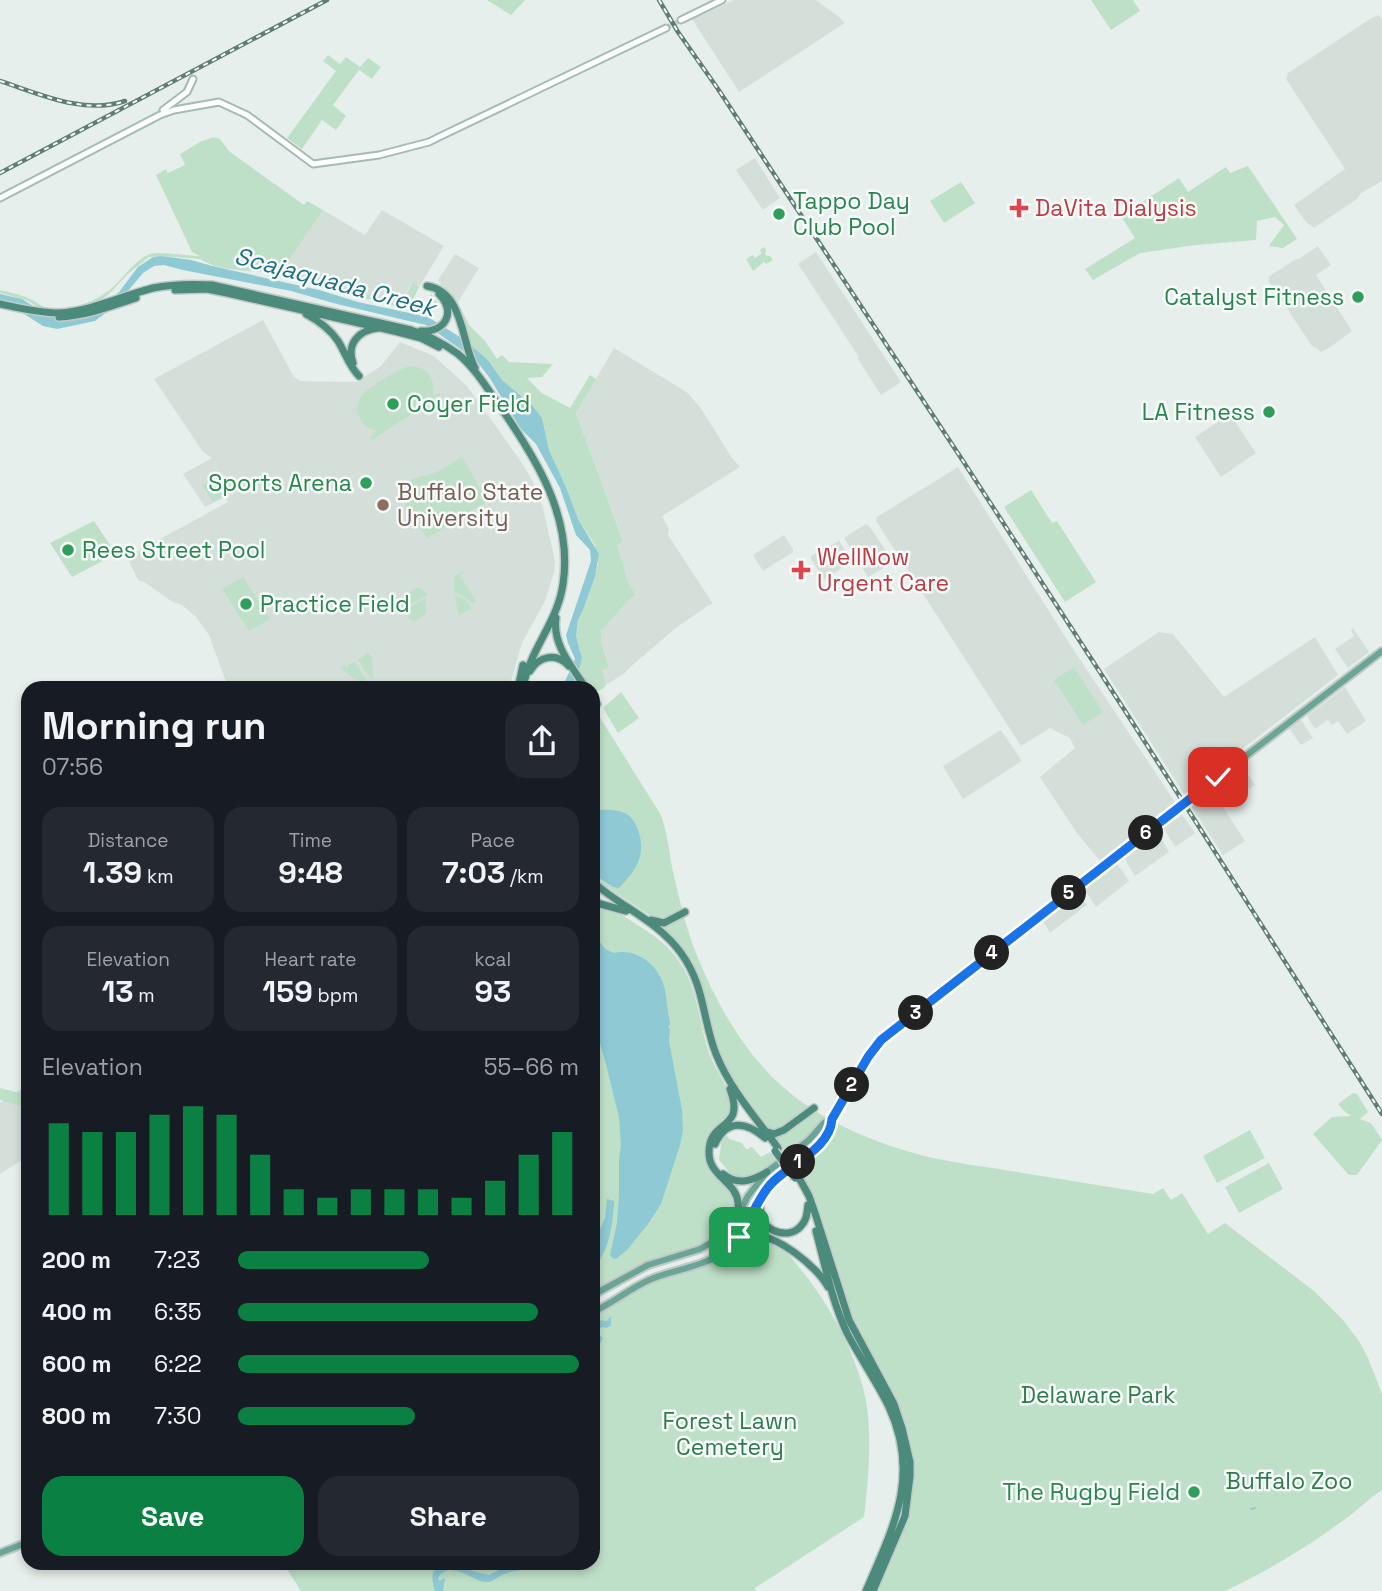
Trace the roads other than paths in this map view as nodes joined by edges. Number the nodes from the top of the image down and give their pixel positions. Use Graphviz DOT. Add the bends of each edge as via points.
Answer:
graph roads {
  1 [pos="722,0"];
  2 [pos="681,20"];
  3 [pos="666,28"];
  4 [pos="192,79"];
  5 [pos="156,117"];
  6 [pos="0,198"];
  7 [pos="157,290"];
  8 [pos="0,306"];
  9 [pos="296,309"];
  10 [pos="383,328"];
  11 [pos="411,330"];
  12 [pos="482,381"];
  13 [pos="559,603"];
  14 [pos="1382,650"];
  15 [pos="568,663"];
  16 [pos="519,681"];
  17 [pos="524,681"];
  18 [pos="524,681"];
  19 [pos="580,681"];
  20 [pos="600,888"];
  21 [pos="600,892"];
  22 [pos="600,904"];
  23 [pos="626,911"];
  24 [pos="685,912"];
  25 [pos="642,916"];
  26 [pos="730,1089"];
  27 [pos="814,1108"];
  28 [pos="832,1119"];
  29 [pos="764,1129"];
  30 [pos="784,1130"];
  31 [pos="765,1138"];
  32 [pos="776,1150"];
  33 [pos="767,1172"];
  34 [pos="796,1177"];
  35 [pos="762,1194"];
  36 [pos="808,1205"];
  37 [pos="735,1220"];
  38 [pos="731,1245"];
  39 [pos="600,1291"];
  40 [pos="836,1303"];
  41 [pos="600,1308"];
  42 [pos="21,1545"];
  43 [pos="0,1553"];
  44 [pos="866,1591"];
  45 [pos="873,1591"];
  1 -- 2 [label="main road"];
  3 -- 5 [label="main road" via="429,142 379,155 313,163 247,115 219,102"];
  4 -- 5 [label="main road" via="187,92"];
  5 -- 6 [label="main road"];
  7 -- 8 [label="highway" via="57,313"];
  7 -- 9 [label="highway" via="207,289"];
  7 -- 11 [label="highway" via="184,284 212,285"];
  9 -- 10 [label="highway"];
  9 -- 10 [label="highway" via="329,330 359,376 350,354 354,340 367,330"];
  10 -- 16 [label="highway" via="436,345 468,370 533,465 549,500 559,547 558,593"];
  11 -- 12 [label="highway" via="452,350"];
  11 -- 12 [label="highway" via="431,331 443,324 446,303 427,286 442,291 451,300"];
  12 -- 13 [label="highway" via="533,456 552,497 565,559"];
  13 -- 15 [label="highway" via="555,633"];
  13 -- 17 [label="highway"];
  14 -- 28 [label="main road" via="892,1031 871,1052"];
  15 -- 18 [label="highway" via="541,659"];
  15 -- 19 [label="highway"];
  20 -- 25 [label="highway"];
  21 -- 23 [label="highway"];
  22 -- 23 [label="highway"];
  23 -- 26 [label="highway" via="663,938 685,966 697,993 710,1050"];
  24 -- 25 [label="highway" via="664,923"];
  25 -- 29 [label="highway" via="667,936 689,964 720,1064"];
  26 -- 31 [label="highway"];
  26 -- 37 [label="highway" via="734,1113 715,1133 709,1152 714,1170 737,1196"];
  27 -- 30 [label="highway"];
  28 -- 33 [label="main road"];
  28 -- 35 [label="main road" via="832,1128 812,1152"];
  29 -- 30 [label="highway" via="772,1134"];
  29 -- 32 [label="highway"];
  30 -- 32 [label="highway"];
  31 -- 32 [label="highway"];
  31 -- 33 [label="highway" via="747,1126 733,1126 718,1137 713,1156 723,1174 735,1181 748,1181"];
  32 -- 34 [label="highway, bridge"];
  33 -- 37 [label="main road"];
  34 -- 36 [label="highway"];
  34 -- 45 [label="highway" via="812,1205 849,1320 899,1416 910,1462 905,1516"];
  35 -- 36 [label="highway" via="761,1216 766,1226 778,1233 799,1228"];
  35 -- 38 [label="main road"];
  36 -- 40 [label="highway"];
  37 -- 39 [label="main road" via="719,1238 700,1249 648,1265"];
  38 -- 40 [label="highway" via="755,1235 786,1248 816,1270"];
  38 -- 41 [label="main road" via="705,1262 641,1284"];
  40 -- 44 [label="highway" via="891,1411 903,1458 895,1521"];
  42 -- 43 [label="main road"];
}
